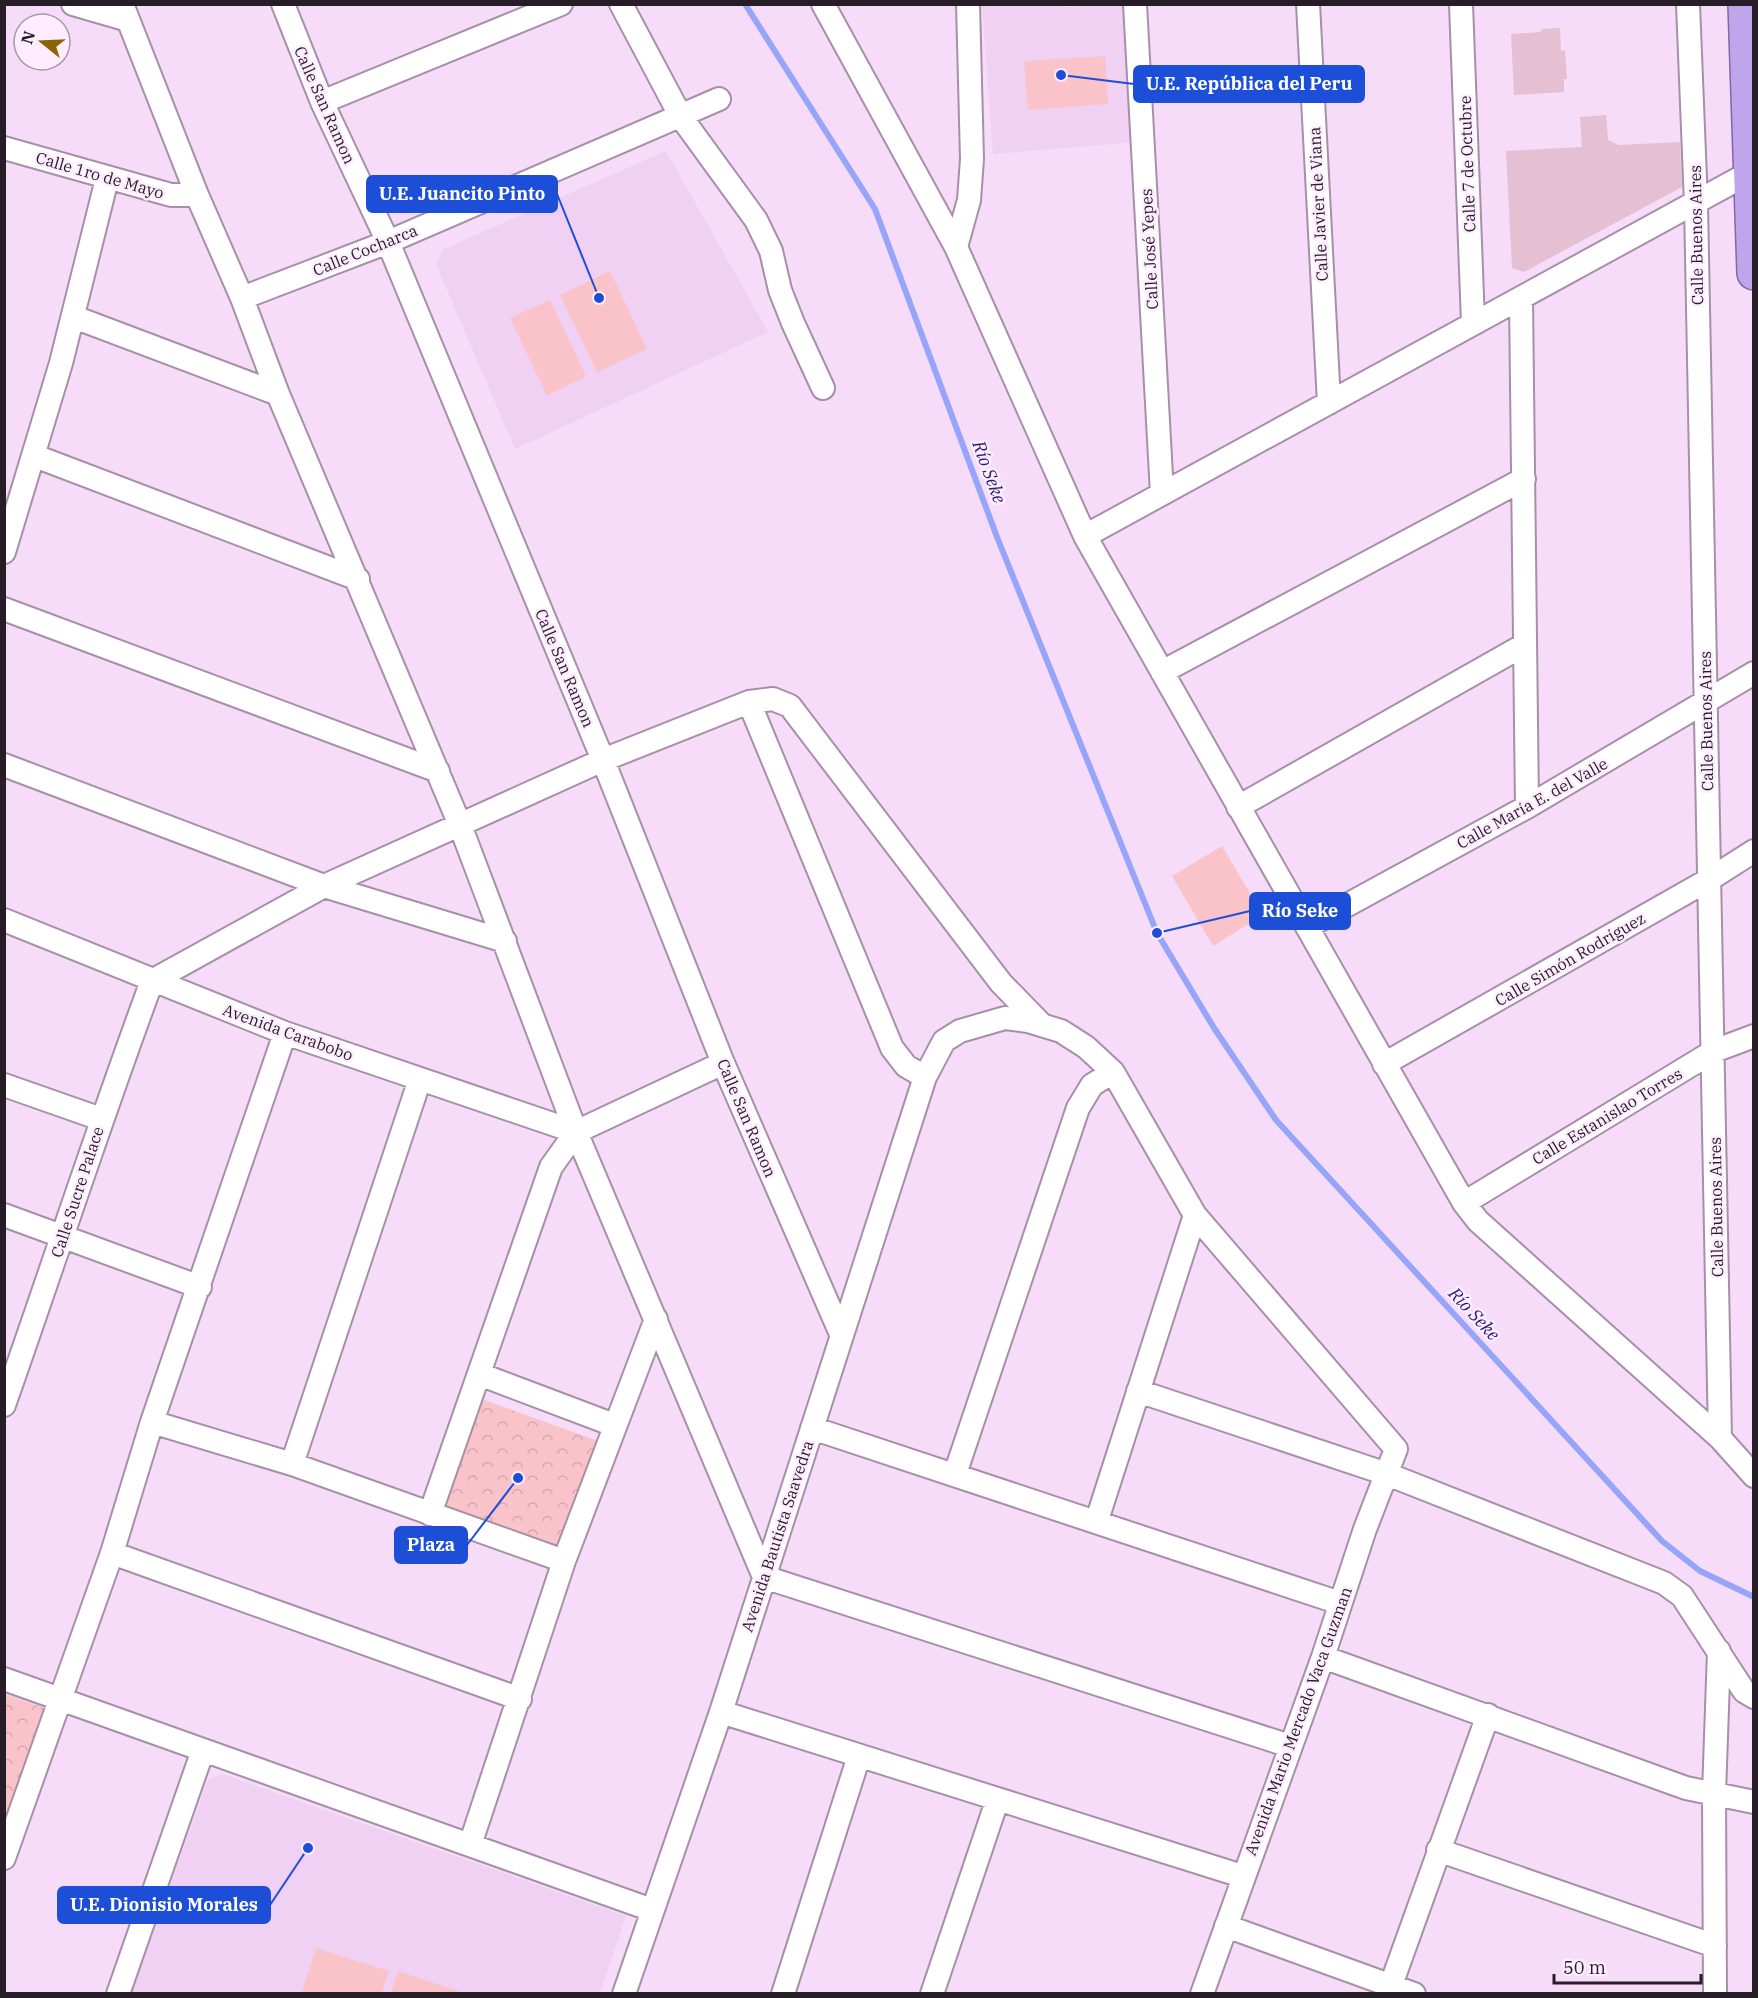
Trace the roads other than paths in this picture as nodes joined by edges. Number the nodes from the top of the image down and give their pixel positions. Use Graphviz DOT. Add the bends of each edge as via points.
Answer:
graph roads {
  1 [pos="73,4"];
  2 [pos="283,4"];
  3 [pos="561,4"];
  4 [pos="621,4"];
  5 [pos="823,4"];
  6 [pos="968,4"];
  7 [pos="1135,4"];
  8 [pos="1308,4"];
  9 [pos="1461,4"];
  10 [pos="1688,4"];
  11 [pos="1745,4"];
  12 [pos="125,12"];
  13 [pos="718,99"];
  14 [pos="322,102"];
  15 [pos="1752,102"];
  16 [pos="681,117"];
  17 [pos="4,148"];
  18 [pos="1751,172"];
  19 [pos="107,179"];
  20 [pos="197,195"];
  21 [pos="1696,204"];
  22 [pos="388,242"];
  23 [pos="956,247"];
  24 [pos="1753,256"];
  25 [pos="242,298"];
  26 [pos="1521,299"];
  27 [pos="74,317"];
  28 [pos="1473,323"];
  29 [pos="823,388"];
  30 [pos="278,394"];
  31 [pos="1329,404"];
  32 [pos="35,456"];
  33 [pos="1524,479"];
  34 [pos="1162,494"];
  35 [pos="1085,536"];
  36 [pos="4,552"];
  37 [pos="358,579"];
  38 [pos="4,609"];
  39 [pos="1524,645"];
  40 [pos="1162,672"];
  41 [pos="1754,673"];
  42 [pos="749,702"];
  43 [pos="1706,703"];
  44 [pos="603,760"];
  45 [pos="4,765"];
  46 [pos="438,771"];
  47 [pos="1238,807"];
  48 [pos="1527,807"];
  49 [pos="460,825"];
  50 [pos="1754,851"];
  51 [pos="1710,879"];
  52 [pos="324,886"];
  53 [pos="4,920"];
  54 [pos="1307,927"];
  55 [pos="505,941"];
  56 [pos="152,981"];
  57 [pos="1042,1025"];
  58 [pos="285,1033"];
  59 [pos="1754,1036"];
  60 [pos="1714,1051"];
  61 [pos="723,1063"];
  62 [pos="1384,1064"];
  63 [pos="1113,1071"];
  64 [pos="925,1077"];
  65 [pos="420,1079"];
  66 [pos="4,1085"];
  67 [pos="101,1119"];
  68 [pos="576,1132"];
  69 [pos="1464,1203"];
  70 [pos="4,1215"];
  71 [pos="1195,1215"];
  72 [pos="63,1237"];
  73 [pos="200,1287"];
  74 [pos="656,1318"];
  75 [pos="841,1334"];
  76 [pos="479,1374"];
  77 [pos="1138,1391"];
  78 [pos="4,1405"];
  79 [pos="152,1422"];
  80 [pos="614,1425"];
  81 [pos="813,1428"];
  82 [pos="1720,1438"];
  83 [pos="292,1464"];
  84 [pos="1387,1473"];
  85 [pos="955,1474"];
  86 [pos="1754,1476"];
  87 [pos="430,1514"];
  88 [pos="1097,1520"];
  89 [pos="112,1553"];
  90 [pos="564,1561"];
  91 [pos="764,1577"];
  92 [pos="1340,1603"];
  93 [pos="1719,1651"];
  94 [pos="1323,1656"];
  95 [pos="4,1679"];
  96 [pos="1754,1697"];
  97 [pos="59,1698"];
  98 [pos="520,1699"];
  99 [pos="722,1712"];
  100 [pos="1488,1715"];
  101 [pos="1290,1746"];
  102 [pos="203,1750"];
  103 [pos="859,1756"];
  104 [pos="1714,1794"];
  105 [pos="997,1801"];
  106 [pos="1754,1802"];
  107 [pos="7,1845"];
  108 [pos="470,1845"];
  109 [pos="1438,1850"];
  110 [pos="1242,1876"];
  111 [pos="652,1910"];
  112 [pos="1226,1926"];
  113 [pos="1715,1946"];
  114 [pos="1391,1985"];
  115 [pos="118,1994"];
  116 [pos="624,1994"];
  117 [pos="783,1994"];
  118 [pos="932,1994"];
  119 [pos="1202,1994"];
  120 [pos="1414,1994"];
  121 [pos="1715,1994"];
  1 -- 12 [label="street"];
  2 -- 14 [label="street, Calle San Ramon"];
  3 -- 14 [label="street"];
  4 -- 16 [label="street"];
  5 -- 23 [label="street"];
  6 -- 23 [label="street" via="972,159 969,200"];
  7 -- 34 [label="street, Calle José Yepes"];
  8 -- 31 [label="street, Calle Javier de Viana"];
  9 -- 28 [label="street, Calle 7 de Octubre"];
  10 -- 21 [label="street, Calle Buenos Aires"];
  11 -- 15 [label="highway"];
  12 -- 20 [label="street"];
  13 -- 16 [label="street, Calle Cocharca"];
  14 -- 22 [label="street, Calle San Ramon"];
  15 -- 18 [label="highway"];
  16 -- 22 [label="street, Calle Cocharca"];
  16 -- 29 [label="street" via="756,220 771,251 793,323"];
  17 -- 19 [label="street, Calle 1ro de Mayo"];
  18 -- 21 [label="street"];
  18 -- 24 [label="highway"];
  19 -- 20 [label="street, Calle 1ro de Mayo" via="171,195"];
  19 -- 27 [label="street"];
  20 -- 25 [label="street"];
  21 -- 26 [label="street"];
  21 -- 43 [label="street, Calle Buenos Aires"];
  22 -- 25 [label="street, Calle Cocharca"];
  22 -- 44 [label="street, Calle San Ramon"];
  23 -- 35 [label="street"];
  25 -- 30 [label="street"];
  26 -- 28 [label="street"];
  26 -- 33 [label="street"];
  27 -- 30 [label="street"];
  27 -- 32 [label="street"];
  28 -- 31 [label="street"];
  30 -- 37 [label="street"];
  31 -- 34 [label="street"];
  32 -- 36 [label="street"];
  32 -- 37 [label="street"];
  33 -- 39 [label="street"];
  33 -- 40 [label="street"];
  34 -- 35 [label="street"];
  35 -- 40 [label="street"];
  37 -- 46 [label="street"];
  38 -- 46 [label="street"];
  39 -- 47 [label="street"];
  39 -- 48 [label="street"];
  40 -- 47 [label="street"];
  41 -- 43 [label="street, Calle María E. del Valle"];
  42 -- 44 [label="street"];
  42 -- 57 [label="street" via="773,699 790,706 1001,983"];
  42 -- 64 [label="street" via="892,1048 906,1066"];
  43 -- 48 [label="street, Calle María E. del Valle"];
  43 -- 51 [label="street, Calle Buenos Aires"];
  44 -- 49 [label="street"];
  44 -- 61 [label="street, Calle San Ramon"];
  45 -- 52 [label="street"];
  46 -- 49 [label="street"];
  47 -- 54 [label="street"];
  48 -- 54 [label="street, Calle María E. del Valle"];
  49 -- 52 [label="street"];
  49 -- 55 [label="street"];
  50 -- 51 [label="street, Calle Simón Rodríguez"];
  51 -- 60 [label="street, Calle Buenos Aires"];
  51 -- 62 [label="street, Calle Simón Rodríguez"];
  52 -- 55 [label="street"];
  52 -- 56 [label="street"];
  53 -- 56 [label="street, Avenida Carabobo"];
  54 -- 62 [label="street"];
  55 -- 68 [label="street"];
  56 -- 58 [label="street, Avenida Carabobo"];
  56 -- 67 [label="street, Calle Sucre Palace"];
  57 -- 63 [label="street" via="1061,1031 1086,1047"];
  57 -- 64 [label="street, Avenida Bautista Saavedra" via="1005,1018 960,1031 944,1041"];
  58 -- 65 [label="street, Avenida Carabobo"];
  58 -- 73 [label="street"];
  59 -- 60 [label="street, Calle Estanislao Torres"];
  60 -- 69 [label="street, Calle Estanislao Torres"];
  60 -- 82 [label="street, Calle Buenos Aires"];
  61 -- 68 [label="street"];
  61 -- 75 [label="street, Calle San Ramon"];
  62 -- 69 [label="street"];
  63 -- 71 [label="street"];
  63 -- 85 [label="street" via="1092,1085 1078,1108"];
  64 -- 75 [label="street, Avenida Bautista Saavedra"];
  65 -- 68 [label="street, Avenida Carabobo"];
  65 -- 83 [label="street"];
  66 -- 67 [label="street"];
  67 -- 72 [label="street, Calle Sucre Palace"];
  68 -- 74 [label="street"];
  68 -- 76 [label="street" via="551,1167"];
  69 -- 82 [label="street" via="1478,1221"];
  70 -- 72 [label="street"];
  71 -- 77 [label="street"];
  71 -- 84 [label="street, Avenida Mario Mercado Vaca Guzman" via="1396,1449"];
  72 -- 73 [label="street"];
  72 -- 78 [label="street, Calle Sucre Palace"];
  73 -- 79 [label="street"];
  74 -- 80 [label="street"];
  74 -- 91 [label="street"];
  75 -- 81 [label="street, Avenida Bautista Saavedra"];
  76 -- 80 [label="street"];
  76 -- 87 [label="street"];
  77 -- 84 [label="street"];
  77 -- 88 [label="street"];
  79 -- 83 [label="street"];
  79 -- 89 [label="street"];
  80 -- 90 [label="street"];
  81 -- 85 [label="street"];
  81 -- 91 [label="street, Avenida Bautista Saavedra"];
  82 -- 86 [label="street"];
  83 -- 87 [label="street"];
  84 -- 92 [label="street, Avenida Mario Mercado Vaca Guzman"];
  84 -- 93 [label="street" via="1664,1583 1682,1596"];
  85 -- 88 [label="street"];
  87 -- 90 [label="street"];
  88 -- 92 [label="street"];
  89 -- 97 [label="street"];
  89 -- 98 [label="street"];
  90 -- 98 [label="street"];
  91 -- 99 [label="street, Avenida Bautista Saavedra"];
  91 -- 101 [label="street"];
  92 -- 94 [label="street, Avenida Mario Mercado Vaca Guzman"];
  93 -- 96 [label="street" via="1744,1692"];
  93 -- 104 [label="street"];
  94 -- 100 [label="street"];
  94 -- 101 [label="street, Avenida Mario Mercado Vaca Guzman"];
  95 -- 97 [label="street"];
  97 -- 102 [label="street"];
  97 -- 107 [label="street"];
  98 -- 108 [label="street"];
  99 -- 103 [label="street"];
  99 -- 111 [label="street, Avenida Bautista Saavedra"];
  100 -- 104 [label="street" via="1686,1788"];
  100 -- 109 [label="street"];
  101 -- 110 [label="street, Avenida Mario Mercado Vaca Guzman"];
  102 -- 108 [label="street"];
  102 -- 115 [label="street"];
  103 -- 105 [label="street"];
  103 -- 117 [label="street"];
  104 -- 106 [label="street"];
  104 -- 113 [label="street"];
  105 -- 110 [label="street"];
  105 -- 118 [label="street"];
  108 -- 111 [label="street"];
  109 -- 113 [label="street"];
  109 -- 114 [label="street"];
  110 -- 112 [label="street, Avenida Mario Mercado Vaca Guzman"];
  111 -- 116 [label="street, Avenida Bautista Saavedra"];
  112 -- 114 [label="street"];
  112 -- 119 [label="street, Avenida Mario Mercado Vaca Guzman"];
  113 -- 121 [label="street"];
  114 -- 120 [label="street"];
}
